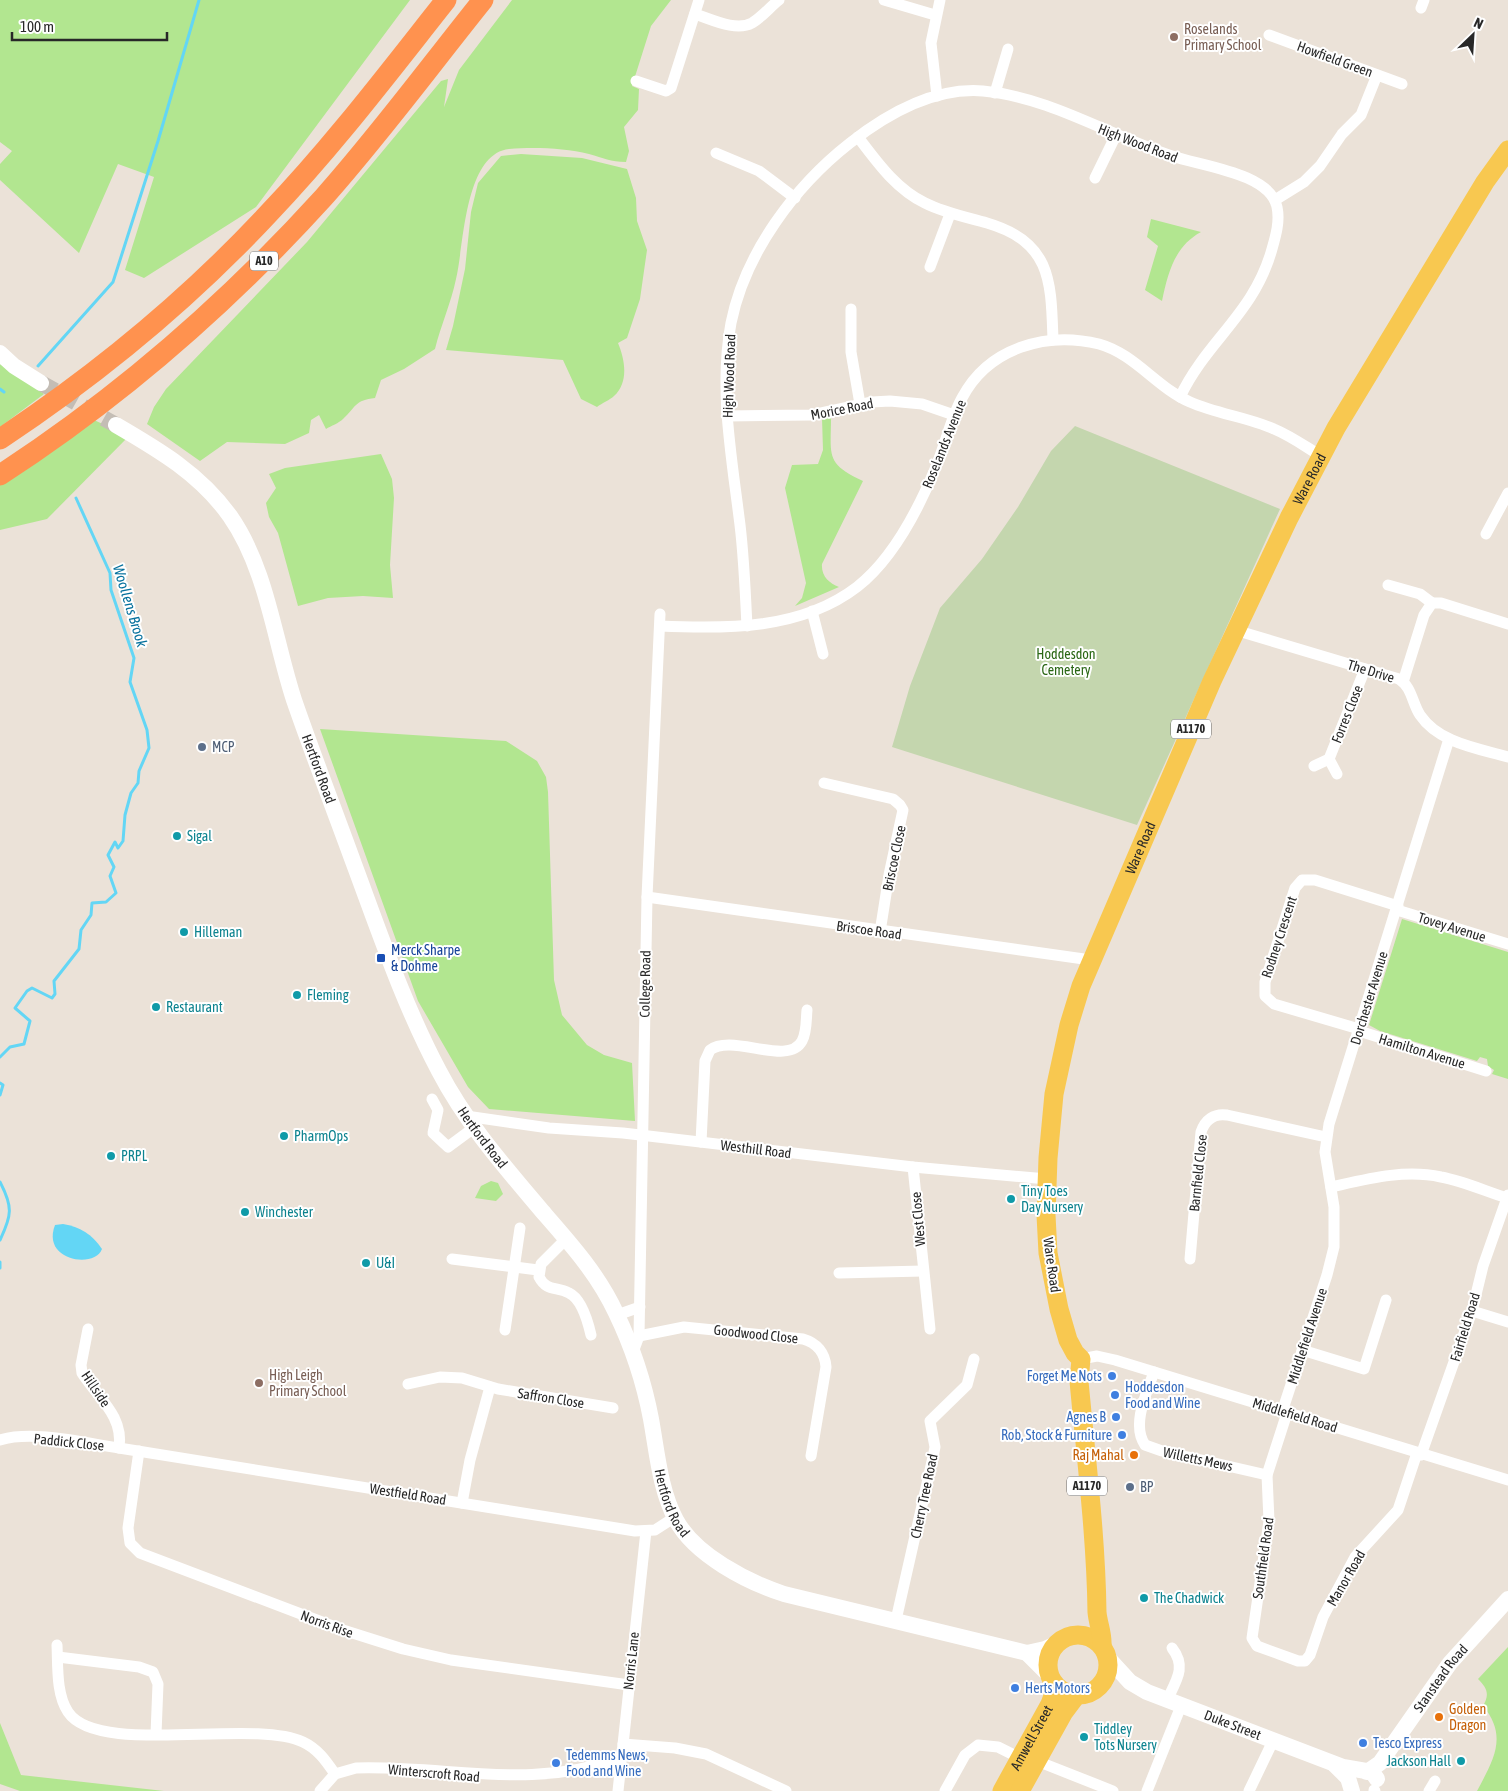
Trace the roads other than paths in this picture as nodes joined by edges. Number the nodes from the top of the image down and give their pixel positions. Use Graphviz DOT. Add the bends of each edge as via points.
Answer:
graph roads {
  1 [pos="446,0"];
  2 [pos="483,0"];
  3 [pos="699,0"];
  4 [pos="779,0"];
  5 [pos="884,0"];
  6 [pos="940,0"];
  7 [pos="695,14"];
  8 [pos="935,15"];
  9 [pos="1269,35"];
  10 [pos="1008,49"];
  11 [pos="1377,75"];
  12 [pos="636,81"];
  13 [pos="1402,84"];
  14 [pos="994,93"];
  15 [pos="937,96"];
  16 [pos="1116,135"];
  17 [pos="858,137"];
  18 [pos="1508,150"];
  19 [pos="716,154"];
  20 [pos="1095,178"];
  21 [pos="795,198"];
  22 [pos="1275,200"];
  23 [pos="950,214"];
  24 [pos="930,267"];
  25 [pos="851,309"];
  26 [pos="1053,340"];
  27 [pos="0,353"];
  28 [pos="41,383"];
  29 [pos="1180,397"];
  30 [pos="860,404"];
  31 [pos="954,415"];
  32 [pos="727,416"];
  33 [pos="116,425"];
  34 [pos="0,439"];
  35 [pos="1321,456"];
  36 [pos="0,476"];
  37 [pos="1508,493"];
  38 [pos="1486,534"];
  39 [pos="1388,585"];
  40 [pos="1432,603"];
  41 [pos="812,611"];
  42 [pos="660,614"];
  43 [pos="1508,624"];
  44 [pos="660,626"];
  45 [pos="747,626"];
  46 [pos="1235,630"];
  47 [pos="823,654"];
  48 [pos="1365,669"];
  49 [pos="1403,682"];
  50 [pos="1449,739"];
  51 [pos="1508,757"];
  52 [pos="1330,759"];
  53 [pos="1314,766"];
  54 [pos="1337,774"];
  55 [pos="824,783"];
  56 [pos="646,897"];
  57 [pos="1397,908"];
  58 [pos="880,932"];
  59 [pos="1508,944"];
  60 [pos="1091,960"];
  61 [pos="807,1010"];
  62 [pos="1359,1030"];
  63 [pos="1486,1071"];
  64 [pos="432,1099"];
  65 [pos="470,1121"];
  66 [pos="644,1135"];
  67 [pos="1326,1137"];
  68 [pos="701,1142"];
  69 [pos="913,1167"];
  70 [pos="1047,1179"];
  71 [pos="1331,1187"];
  72 [pos="1507,1197"];
  73 [pos="520,1228"];
  74 [pos="566,1239"];
  75 [pos="452,1259"];
  76 [pos="1190,1259"];
  77 [pos="1332,1260"];
  78 [pos="514,1268"];
  79 [pos="538,1270"];
  80 [pos="923,1271"];
  81 [pos="839,1273"];
  82 [pos="1386,1300"];
  83 [pos="640,1307"];
  84 [pos="1472,1311"];
  85 [pos="617,1315"];
  86 [pos="1508,1322"];
  87 [pos="88,1328"];
  88 [pos="930,1328"];
  89 [pos="505,1330"];
  90 [pos="592,1335"];
  91 [pos="639,1336"];
  92 [pos="1302,1350"];
  93 [pos="633,1352"];
  94 [pos="1080,1358"];
  95 [pos="974,1359"];
  96 [pos="1154,1372"];
  97 [pos="408,1384"];
  98 [pos="490,1387"];
  99 [pos="613,1408"];
  100 [pos="1284,1412"];
  101 [pos="0,1440"];
  102 [pos="120,1448"];
  103 [pos="139,1451"];
  104 [pos="1419,1454"];
  105 [pos="811,1456"];
  106 [pos="1267,1476"];
  107 [pos="1508,1480"];
  108 [pos="462,1503"];
  109 [pos="675,1517"];
  110 [pos="646,1531"];
  111 [pos="1508,1599"];
  112 [pos="1097,1613"];
  113 [pos="896,1620"];
  114 [pos="1076,1635"];
  115 [pos="1056,1644"];
  116 [pos="1172,1648"];
  117 [pos="1105,1652"];
  118 [pos="1027,1653"];
  119 [pos="1310,1655"];
  120 [pos="1051,1679"];
  121 [pos="629,1684"];
  122 [pos="1076,1696"];
  123 [pos="1174,1703"];
  124 [pos="156,1734"];
  125 [pos="1273,1741"];
  126 [pos="623,1744"];
  127 [pos="621,1758"];
  128 [pos="1028,1760"];
  129 [pos="1332,1762"];
  130 [pos="335,1774"];
  131 [pos="1374,1781"];
  132 [pos="1352,1790"];
  133 [pos="320,1791"];
  134 [pos="618,1791"];
  135 [pos="786,1791"];
  136 [pos="945,1791"];
  137 [pos="1002,1791"];
  138 [pos="1020,1791"];
  139 [pos="1113,1791"];
  140 [pos="1147,1791"];
  141 [pos="1249,1791"];
  1 -- 34 [label="highway, A10" via="315,162 214,268 89,377"];
  2 -- 36 [label="highway, A10" via="360,155 267,258 143,372"];
  3 -- 7 [label="street"];
  4 -- 7 [label="street" via="745,26"];
  5 -- 8 [label="street"];
  6 -- 8 [label="street"];
  7 -- 12 [label="street" via="671,88 666,91"];
  8 -- 15 [label="street" via="930,49"];
  9 -- 11 [label="street, Howfield Green"];
  10 -- 14 [label="street"];
  11 -- 13 [label="street, Howfield Green"];
  11 -- 22 [label="street" via="1361,114 1342,134 1320,166 1304,182"];
  14 -- 15 [label="street, High Wood Road" via="963,91"];
  14 -- 16 [label="street, High Wood Road" via="1042,104"];
  15 -- 17 [label="street, High Wood Road" via="893,115"];
  16 -- 20 [label="street"];
  16 -- 22 [label="street, High Wood Road" via="1174,157 1249,178 1263,186"];
  17 -- 21 [label="street, High Wood Road"];
  17 -- 23 [label="street" via="898,185 925,203"];
  18 -- 35 [label="main road, Ware Road / A1170" via="1468,209"];
  19 -- 21 [label="street" via="759,171"];
  21 -- 32 [label="street, High Wood Road" via="760,249 737,302 728,349"];
  22 -- 29 [label="street" via="1278,227 1261,281 1239,317 1195,369"];
  23 -- 24 [label="street"];
  23 -- 26 [label="street" via="1005,230 1035,250 1048,277"];
  25 -- 30 [label="street" via="851,352"];
  26 -- 29 [label="street, Roselands Avenue" via="1083,341 1119,352"];
  26 -- 31 [label="street, Roselands Avenue" via="1019,347 988,365 966,390"];
  27 -- 28 [label="main road"];
  29 -- 35 [label="street, Roselands Avenue" via="1275,430"];
  30 -- 31 [label="street, Morice Road" via="907,401"];
  30 -- 32 [label="street, Morice Road" via="812,415"];
  31 -- 41 [label="street, Roselands Avenue" via="928,485 893,546 856,588"];
  32 -- 45 [label="street, High Wood Road" via="742,543"];
  33 -- 65 [label="main road, Hertford Road" via="199,479 228,514 246,546 256,568 294,700 388,957 441,1076"];
  35 -- 46 [label="main road, Ware Road / A1170"];
  37 -- 38 [label="street"];
  39 -- 40 [label="street" via="1420,594"];
  40 -- 43 [label="street"];
  40 -- 49 [label="street" via="1424,615"];
  41 -- 45 [label="street, Roselands Avenue" via="782,621"];
  41 -- 47 [label="street"];
  42 -- 44 [label="street, College Road"];
  44 -- 45 [label="street, Roselands Avenue"];
  44 -- 56 [label="street, College Road"];
  46 -- 48 [label="street, The Drive"];
  46 -- 60 [label="main road, Ware Road / A1170"];
  48 -- 49 [label="street, The Drive"];
  48 -- 52 [label="street, Forres Close"];
  49 -- 50 [label="street, The Drive" via="1423,719"];
  50 -- 51 [label="street, The Drive"];
  50 -- 57 [label="street, Dorchester Avenue"];
  52 -- 53 [label="street, Forres Close"];
  52 -- 54 [label="street, Forres Close"];
  55 -- 58 [label="street, Briscoe Close" via="889,798 902,808"];
  56 -- 58 [label="street, Briscoe Road"];
  56 -- 66 [label="street, College Road"];
  57 -- 59 [label="street, Tovey Avenue"];
  57 -- 62 [label="street, Dorchester Avenue"];
  57 -- 62 [label="street, Rodney Crescent" via="1315,880 1302,880 1294,888 1270,964 1263,989 1270,1001"];
  58 -- 60 [label="street, Briscoe Road"];
  60 -- 70 [label="main road, Ware Road / A1170" via="1069,1025 1060,1065"];
  61 -- 68 [label="street" via="804,1037 794,1049 780,1051 720,1045 710,1050 705,1061"];
  62 -- 63 [label="street, Hamilton Avenue"];
  62 -- 67 [label="street, Dorchester Avenue"];
  64 -- 65 [label="street" via="438,1110 432,1133 448,1147"];
  65 -- 66 [label="street, Westhill Road"];
  65 -- 74 [label="main road, Hertford Road"];
  66 -- 68 [label="street, Westhill Road"];
  66 -- 83 [label="street, College Road"];
  67 -- 71 [label="street, Dorchester Avenue"];
  67 -- 76 [label="street, Barnfield Close" via="1227,1115 1219,1114 1208,1120 1201,1132"];
  68 -- 69 [label="street, Westhill Road"];
  69 -- 70 [label="street, Westhill Road"];
  69 -- 80 [label="street, West Close"];
  70 -- 94 [label="main road, Ware Road / A1170" via="1047,1240 1055,1290 1068,1340"];
  71 -- 72 [label="street" via="1394,1175 1428,1175 1452,1179"];
  71 -- 77 [label="street, Dorchester Avenue" via="1336,1227"];
  72 -- 84 [label="street, Fairfield Road" via="1483,1266"];
  73 -- 78 [label="street"];
  74 -- 79 [label="street" via="546,1257"];
  74 -- 85 [label="main road, Hertford Road" via="593,1273"];
  75 -- 78 [label="street"];
  77 -- 92 [label="street, Middlefield Avenue"];
  78 -- 79 [label="street"];
  78 -- 89 [label="street"];
  79 -- 90 [label="street" via="538,1277 548,1288 574,1296 586,1316"];
  80 -- 81 [label="street"];
  80 -- 88 [label="street, West Close"];
  82 -- 92 [label="street" via="1364,1369"];
  83 -- 85 [label="street"];
  83 -- 91 [label="street, College Road"];
  84 -- 86 [label="street"];
  84 -- 104 [label="street, Fairfield Road"];
  85 -- 93 [label="main road, Hertford Road"];
  87 -- 102 [label="street, Hillside" via="82,1373 118,1422"];
  91 -- 93 [label="street, College Road"];
  91 -- 105 [label="street, Goodwood Close" via="684,1327 803,1339 816,1345 826,1367"];
  92 -- 100 [label="street, Middlefield Avenue"];
  93 -- 109 [label="main road, Hertford Road" via="647,1401 665,1491"];
  94 -- 96 [label="street, Middlefield Road" via="1097,1356"];
  94 -- 112 [label="main road, A1170" via="1078,1381 1097,1580"];
  95 -- 113 [label="street, Cherry Tree Road" via="967,1385 930,1421 934,1457"];
  96 -- 100 [label="street, Middlefield Road"];
  96 -- 106 [label="street, Willetts Mews" via="1141,1415 1141,1436 1145,1445"];
  97 -- 98 [label="street, Saffron Close" via="449,1377 468,1379"];
  98 -- 99 [label="street, Saffron Close"];
  98 -- 108 [label="street"];
  100 -- 104 [label="street, Middlefield Road"];
  100 -- 106 [label="street, Southfield Road"];
  101 -- 102 [label="street, Paddick Close" via="26,1437"];
  102 -- 103 [label="street, Paddick Close"];
  103 -- 108 [label="street, Westfield Road"];
  103 -- 121 [label="street, Norris Rise" via="128,1528 130,1542 140,1553 396,1647 451,1660"];
  104 -- 107 [label="street, Middlefield Road"];
  104 -- 119 [label="street, Manor Road" via="1398,1510 1355,1557 1324,1617"];
  106 -- 119 [label="street, Southfield Road" via="1269,1521 1252,1641 1260,1648 1298,1661 1305,1661"];
  108 -- 110 [label="street, Westfield Road"];
  109 -- 110 [label="street" via="655,1530"];
  109 -- 113 [label="main road, Hertford Road" via="689,1537 741,1576 814,1602"];
  110 -- 121 [label="street, Norris Lane"];
  111 -- 131 [label="main road, Stanstead Road" via="1450,1663"];
  112 -- 114 [label="main road" via="1081,1626"];
  112 -- 117 [label="main road, A1170"];
  113 -- 118 [label="main road, Hertford Road"];
  114 -- 115 [label="main road"];
  114 -- 117 [label="main road" via="1094,1639"];
  115 -- 118 [label="main road, Hertford Road"];
  115 -- 120 [label="main road" via="1049,1658"];
  116 -- 123 [label="street" via="1179,1659 1180,1669"];
  117 -- 122 [label="main road" via="1107,1676 1100,1687 1094,1692"];
  117 -- 123 [label="main road, Duke Street" via="1130,1682"];
  118 -- 120 [label="main road"];
  120 -- 122 [label="main road" via="1064,1692"];
  120 -- 128 [label="main road, Amwell Street" via="1053,1696"];
  121 -- 126 [label="street, Norris Lane"];
  122 -- 128 [label="main road, Amwell Street"];
  123 -- 125 [label="main road, Duke Street"];
  123 -- 140 [label="street"];
  124 -- 124 [label="street" via="158,1684 153,1672 57,1651 63,1702 76,1721 89,1729 108,1733"];
  124 -- 130 [label="street" via="289,1738 316,1750"];
  125 -- 129 [label="main road, Duke Street"];
  125 -- 141 [label="street"];
  126 -- 127 [label="street, Norris Lane"];
  126 -- 135 [label="street" via="706,1754"];
  127 -- 130 [label="street, Winterscroft Road" via="569,1776 535,1781 366,1768"];
  127 -- 134 [label="street, Norris Lane"];
  128 -- 136 [label="street" via="998,1747 978,1745 965,1755"];
  128 -- 137 [label="main road, Amwell Street"];
  128 -- 138 [label="main road, Amwell Street"];
  128 -- 139 [label="street"];
  129 -- 131 [label="main road, Duke Street" via="1358,1771"];
  129 -- 132 [label="main road" via="1344,1773"];
  130 -- 133 [label="street"];
}
